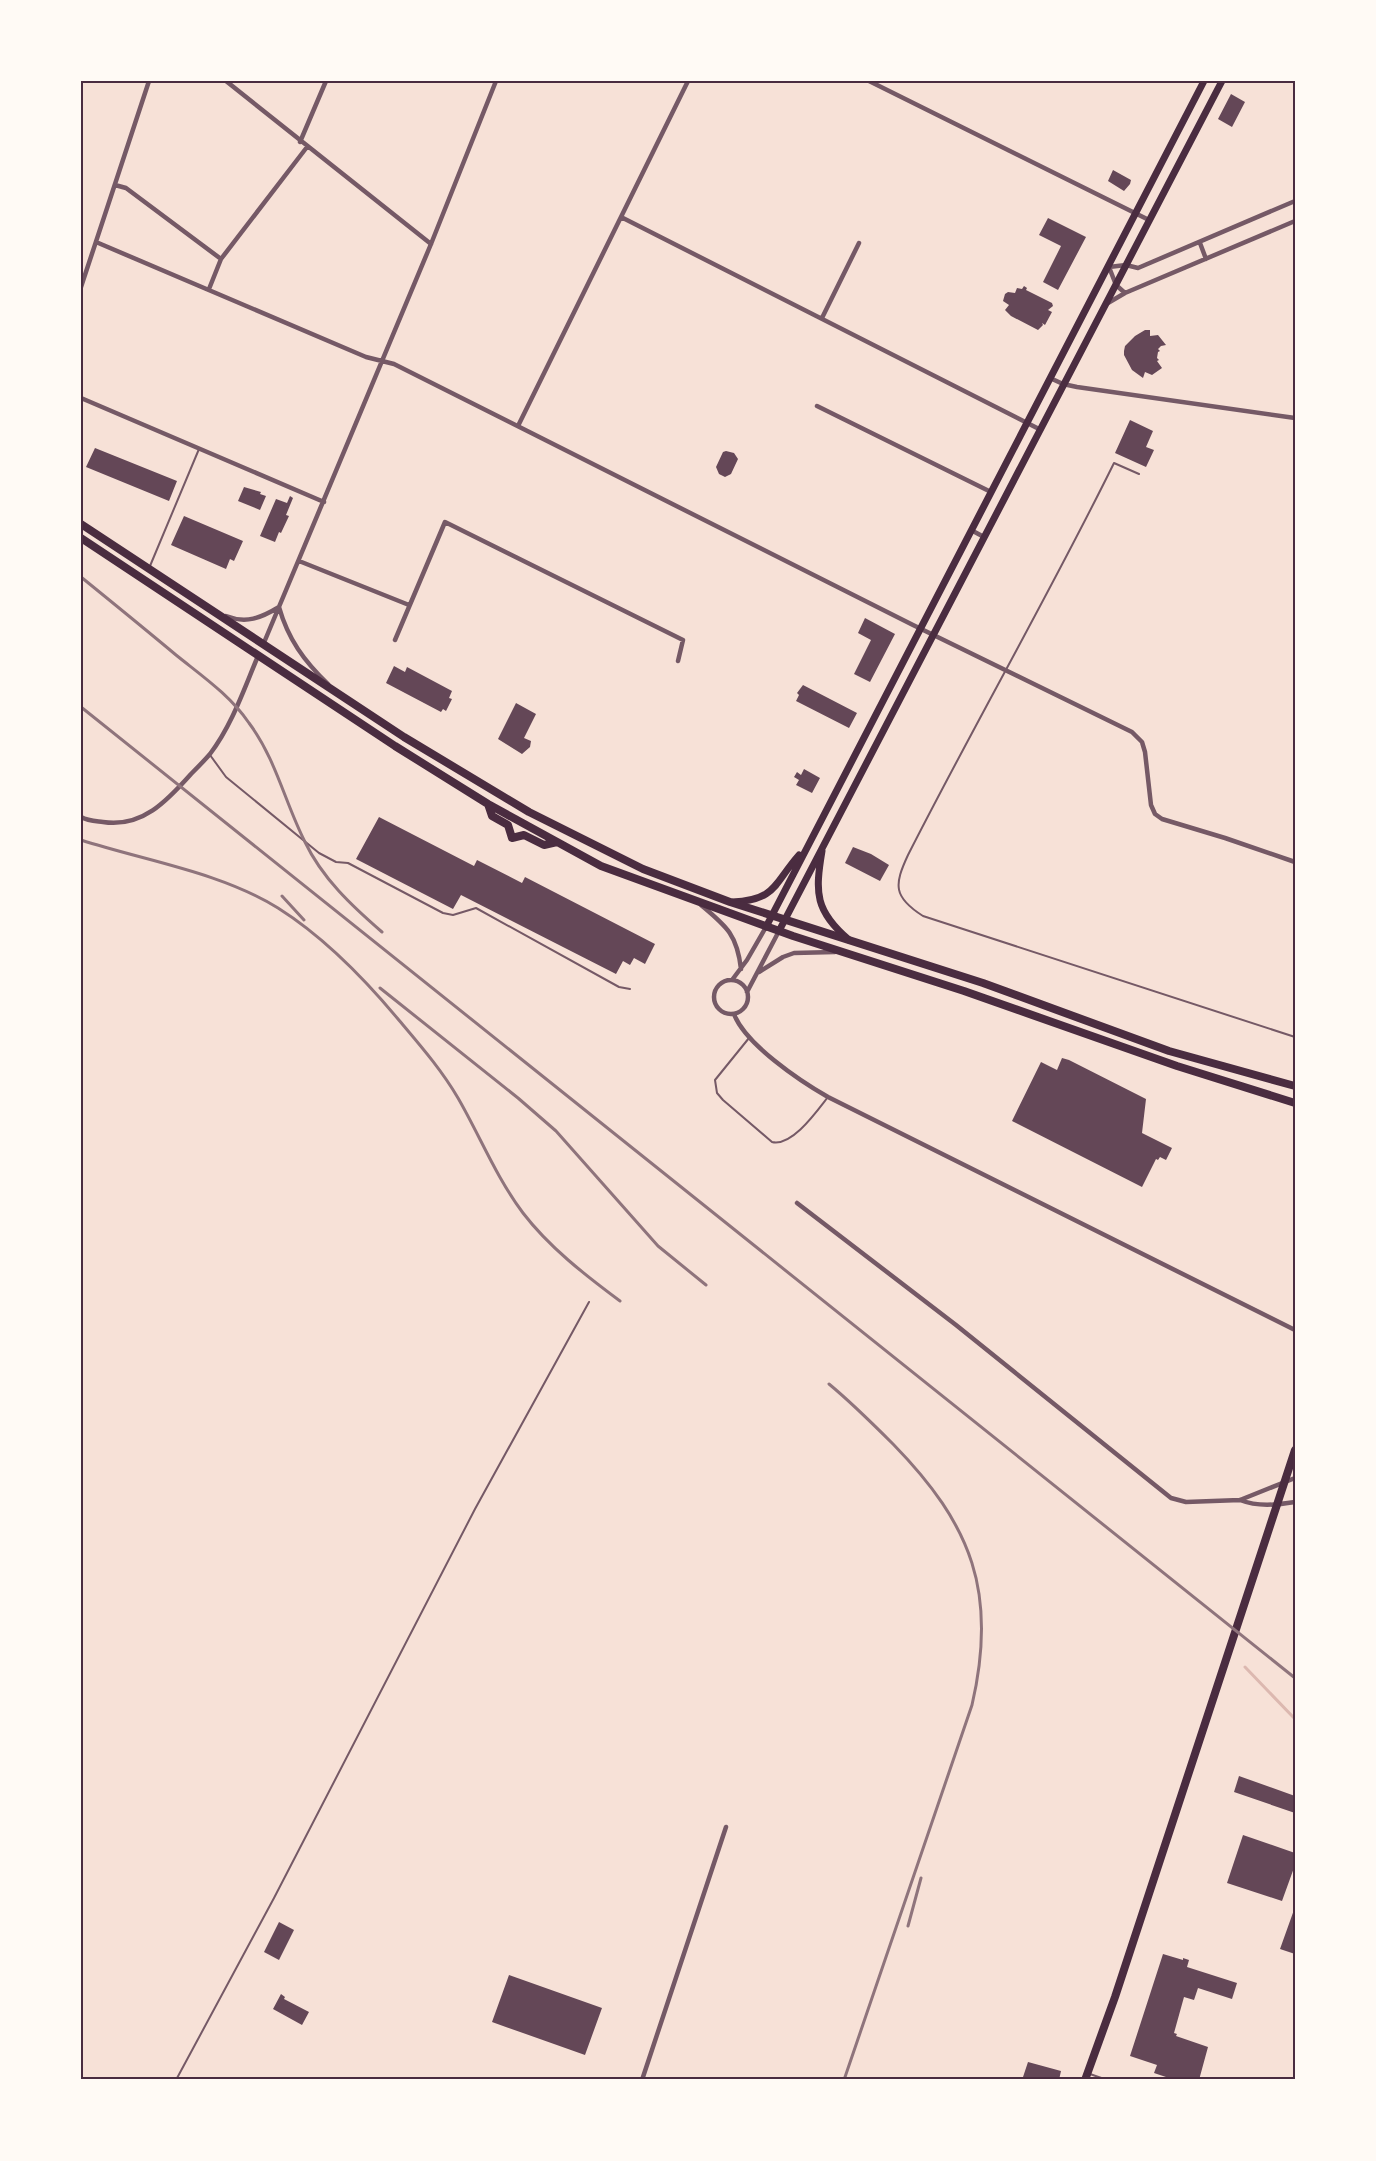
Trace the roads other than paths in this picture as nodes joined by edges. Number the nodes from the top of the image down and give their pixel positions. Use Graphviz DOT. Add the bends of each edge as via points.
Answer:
graph roads {
  1 [pos="149,81"];
  2 [pos="226,81"];
  3 [pos="237,81"];
  4 [pos="326,81"];
  5 [pos="496,81"];
  6 [pos="688,81"];
  7 [pos="869,81"];
  8 [pos="1204,81"];
  9 [pos="1222,81"];
  10 [pos="235,88"];
  11 [pos="300,142"];
  12 [pos="307,147"];
  13 [pos="115,184"];
  14 [pos="1295,201"];
  15 [pos="1136,214"];
  16 [pos="621,217"];
  17 [pos="1149,220"];
  18 [pos="1295,221"];
  19 [pos="96,242"];
  20 [pos="859,243"];
  21 [pos="1200,243"];
  22 [pos="431,244"];
  23 [pos="221,259"];
  24 [pos="1206,259"];
  25 [pos="1126,265"];
  26 [pos="1109,267"];
  27 [pos="1116,285"];
  28 [pos="81,287"];
  29 [pos="209,289"];
  30 [pos="1125,293"];
  31 [pos="1106,304"];
  32 [pos="822,318"];
  33 [pos="382,361"];
  34 [pos="1050,378"];
  35 [pos="1063,384"];
  36 [pos="81,398"];
  37 [pos="817,406"];
  38 [pos="1295,418"];
  39 [pos="1027,422"];
  40 [pos="518,426"];
  41 [pos="1039,429"];
  42 [pos="199,449"];
  43 [pos="1139,474"];
  44 [pos="991,492"];
  45 [pos="324,502"];
  46 [pos="81,524"];
  47 [pos="971,530"];
  48 [pos="984,537"];
  49 [pos="81,538"];
  50 [pos="299,561"];
  51 [pos="149,568"];
  52 [pos="409,605"];
  53 [pos="279,607"];
  54 [pos="208,608"];
  55 [pos="920,628"];
  56 [pos="933,634"];
  57 [pos="396,640"];
  58 [pos="263,645"];
  59 [pos="258,656"];
  60 [pos="678,661"];
  61 [pos="1006,670"];
  62 [pos="344,698"];
  63 [pos="210,755"];
  64 [pos="489,804"];
  65 [pos="81,817"];
  66 [pos="557,842"];
  67 [pos="824,842"];
  68 [pos="807,846"];
  69 [pos="1295,862"];
  70 [pos="730,902"];
  71 [pos="699,903"];
  72 [pos="772,916"];
  73 [pos="785,920"];
  74 [pos="766,927"];
  75 [pos="779,931"];
  76 [pos="851,941"];
  77 [pos="842,952"];
  78 [pos="741,969"];
  79 [pos="759,972"];
  80 [pos="732,980"];
  81 [pos="630,989"];
  82 [pos="747,992"];
  83 [pos="734,1014"];
  84 [pos="748,1036"];
  85 [pos="1295,1037"];
  86 [pos="1295,1086"];
  87 [pos="828,1097"];
  88 [pos="1295,1103"];
  89 [pos="797,1203"];
  90 [pos="589,1302"];
  91 [pos="1295,1330"];
  92 [pos="1295,1450"];
  93 [pos="1295,1478"];
  94 [pos="1240,1500"];
  95 [pos="1295,1502"];
  96 [pos="726,1827"];
  97 [pos="1086,2076"];
  98 [pos="176,2080"];
  99 [pos="642,2080"];
  100 [pos="1107,2080"];
  1 -- 13 [label="street"];
  2 -- 10 [label="street"];
  3 -- 10 [label="street"];
  4 -- 11 [label="street"];
  5 -- 22 [label="street"];
  6 -- 16 [label="street"];
  7 -- 15 [label="street"];
  8 -- 15 [label="main road"];
  9 -- 17 [label="main road"];
  10 -- 11 [label="street"];
  11 -- 12 [label="street"];
  12 -- 22 [label="street"];
  12 -- 23 [label="street"];
  13 -- 19 [label="street"];
  13 -- 23 [label="street" via="126,188"];
  14 -- 21 [label="street"];
  15 -- 17 [label="street"];
  15 -- 26 [label="main road"];
  16 -- 32 [label="street"];
  16 -- 40 [label="street"];
  17 -- 25 [label="main road"];
  18 -- 24 [label="street"];
  19 -- 28 [label="street"];
  19 -- 29 [label="street"];
  20 -- 32 [label="street"];
  21 -- 24 [label="street"];
  21 -- 25 [label="street" via="1138,268"];
  22 -- 33 [label="street"];
  23 -- 29 [label="street"];
  24 -- 30 [label="street"];
  25 -- 26 [label="street"];
  25 -- 27 [label="main road"];
  26 -- 27 [label="street"];
  26 -- 34 [label="main road"];
  27 -- 30 [label="street"];
  27 -- 31 [label="main road"];
  29 -- 33 [label="street"];
  30 -- 31 [label="street"];
  31 -- 35 [label="main road"];
  32 -- 39 [label="street"];
  33 -- 40 [label="street"];
  33 -- 45 [label="street"];
  34 -- 35 [label="street"];
  34 -- 39 [label="main road"];
  35 -- 38 [label="street"];
  35 -- 41 [label="main road"];
  36 -- 42 [label="street"];
  37 -- 44 [label="street"];
  39 -- 41 [label="street"];
  39 -- 44 [label="main road"];
  40 -- 55 [label="street"];
  41 -- 48 [label="main road"];
  42 -- 45 [label="street"];
  42 -- 51 [label="lane"];
  43 -- 61 [label="lane" via="1114,463"];
  44 -- 47 [label="main road"];
  45 -- 50 [label="street"];
  46 -- 51 [label="main road"];
  47 -- 48 [label="street"];
  47 -- 55 [label="main road"];
  48 -- 56 [label="main road"];
  49 -- 59 [label="main road"];
  50 -- 52 [label="street"];
  50 -- 53 [label="street"];
  51 -- 54 [label="main road"];
  52 -- 57 [label="street"];
  52 -- 60 [label="street" via="445,522 683,640"];
  53 -- 54 [label="street" via="253,620 238,620"];
  53 -- 58 [label="street"];
  53 -- 62 [label="street" via="297,650"];
  54 -- 58 [label="main road"];
  55 -- 56 [label="street"];
  55 -- 68 [label="main road"];
  56 -- 61 [label="street"];
  56 -- 67 [label="main road"];
  58 -- 59 [label="lane"];
  58 -- 62 [label="main road"];
  59 -- 63 [label="street" via="237,707"];
  59 -- 64 [label="main road"];
  61 -- 69 [label="street" via="1132,732 1142,742 1151,805 1162,819"];
  61 -- 85 [label="lane" via="905,861 898,878 900,894 908,907 923,916"];
  62 -- 70 [label="main road" via="529,812 643,869"];
  63 -- 65 [label="street" via="147,816 115,824"];
  63 -- 81 [label="lane" via="226,777 319,853 348,863 443,913 453,915 476,908 619,987"];
  64 -- 66 [label="main road"];
  64 -- 66 [label="main road" via="492,816 508,825 513,838 524,835 544,845"];
  66 -- 71 [label="main road" via="601,866"];
  67 -- 73 [label="main road"];
  67 -- 76 [label="main road" via="817,885 820,903 832,925"];
  68 -- 70 [label="main road" via="772,891 756,900"];
  68 -- 72 [label="main road"];
  70 -- 72 [label="main road"];
  71 -- 74 [label="main road"];
  71 -- 78 [label="street" via="732,935"];
  72 -- 73 [label="main road"];
  72 -- 74 [label="main road"];
  73 -- 75 [label="main road"];
  73 -- 76 [label="main road"];
  74 -- 75 [label="main road"];
  74 -- 78 [label="street"];
  75 -- 77 [label="main road"];
  75 -- 79 [label="street"];
  76 -- 86 [label="main road" via="983,983 1169,1051"];
  77 -- 79 [label="street" via="794,953"];
  77 -- 88 [label="main road"];
  78 -- 80 [label="street"];
  79 -- 82 [label="street"];
  80 -- 82 [label="street"];
  80 -- 83 [label="street" via="718,984 713,998 721,1012"];
  82 -- 83 [label="street" via="746,1006"];
  83 -- 84 [label="street"];
  84 -- 87 [label="street" via="803,1082"];
  84 -- 87 [label="lane" via="715,1080 717,1093 772,1142 778,1143 799,1132"];
  87 -- 91 [label="street"];
  89 -- 94 [label="street" via="1171,1498 1186,1502"];
  90 -- 98 [label="lane" via="475,1509"];
  92 -- 97 [label="main road"];
  93 -- 94 [label="street"];
  94 -- 95 [label="street" via="1272,1506"];
  96 -- 99 [label="street"];
  97 -- 100 [label="lane"];
}
